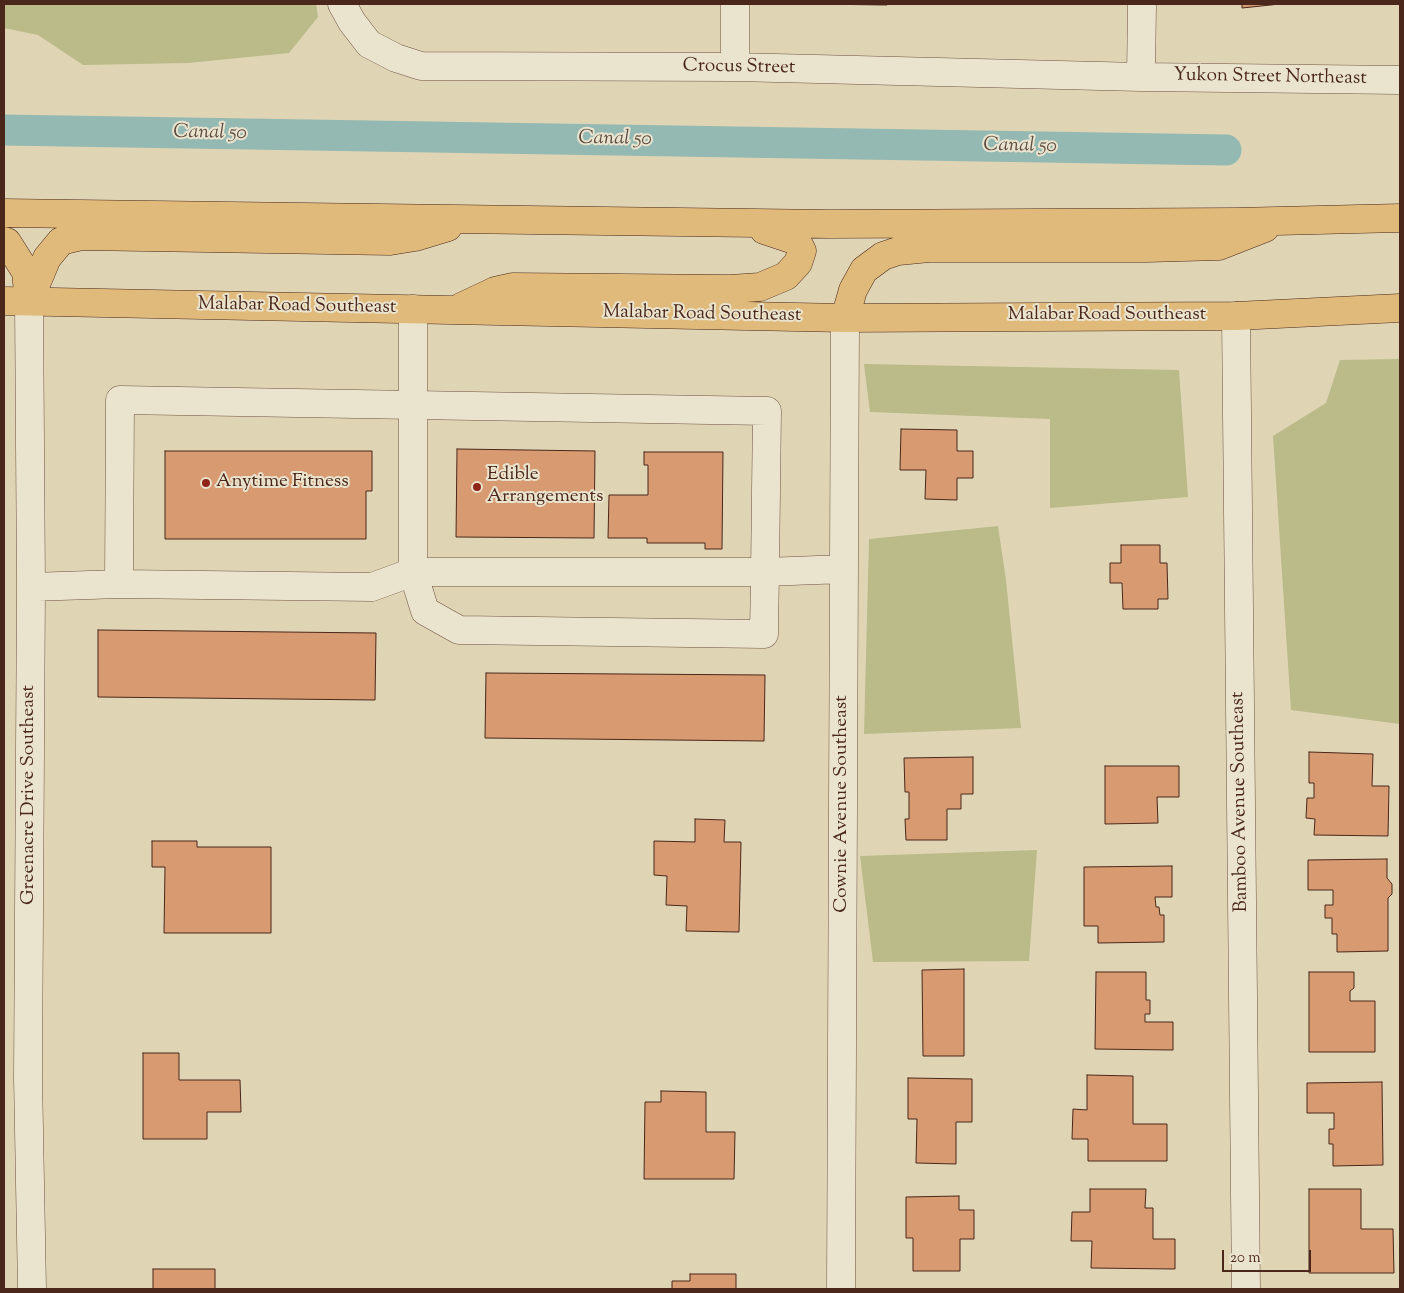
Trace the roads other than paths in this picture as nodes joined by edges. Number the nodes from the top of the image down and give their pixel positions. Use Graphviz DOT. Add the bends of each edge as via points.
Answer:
graph roads {
  1 [pos="735,4"];
  2 [pos="1142,4"];
  3 [pos="347,13"];
  4 [pos="735,67"];
  5 [pos="1141,77"];
  6 [pos="1400,80"];
  7 [pos="4,213"];
  8 [pos="1400,218"];
  9 [pos="476,219"];
  10 [pos="1283,221"];
  11 [pos="743,223"];
  12 [pos="4,241"];
  13 [pos="16,301"];
  14 [pos="1400,308"];
  15 [pos="413,309"];
  16 [pos="455,310"];
  17 [pos="1236,316"];
  18 [pos="845,318"];
  19 [pos="413,405"];
  20 [pos="844,569"];
  21 [pos="413,572"];
  22 [pos="765,572"];
  23 [pos="119,584"];
  24 [pos="31,587"];
  25 [pos="32,1289"];
  26 [pos="841,1289"];
  27 [pos="1246,1289"];
  1 -- 4 [label="street"];
  2 -- 5 [label="street"];
  3 -- 4 [label="street, Crocus Street" via="369,44 420,66"];
  4 -- 5 [label="street, Crocus Street"];
  5 -- 6 [label="street, Yukon Street Northeast"];
  7 -- 9 [label="main road"];
  8 -- 10 [label="main road"];
  9 -- 11 [label="main road"];
  9 -- 13 [label="main road" via="390,241 82,236 61,241"];
  10 -- 11 [label="main road"];
  10 -- 18 [label="main road" via="1219,246 929,248 898,251 883,256 864,270 853,290"];
  11 -- 16 [label="main road" via="797,241 802,251 798,263 786,276 760,286 730,289 513,286"];
  12 -- 13 [label="main road" via="26,272"];
  13 -- 15 [label="main road, Malabar Road Southeast"];
  13 -- 24 [label="street, Greenacre Drive Southeast"];
  14 -- 17 [label="main road, Malabar Road Southeast"];
  15 -- 16 [label="main road, Malabar Road Southeast"];
  15 -- 19 [label="street"];
  16 -- 18 [label="main road, Malabar Road Southeast"];
  17 -- 18 [label="main road, Malabar Road Southeast"];
  17 -- 27 [label="street, Bamboo Avenue Southeast"];
  18 -- 20 [label="street, Cownie Avenue Southeast"];
  19 -- 21 [label="street"];
  19 -- 22 [label="street" via="768,411"];
  19 -- 23 [label="street" via="120,400"];
  20 -- 22 [label="street"];
  20 -- 26 [label="street, Cownie Avenue Southeast"];
  21 -- 22 [label="street"];
  21 -- 22 [label="street" via="425,611 459,630 764,634"];
  21 -- 23 [label="street" via="372,587"];
  23 -- 24 [label="street"];
  24 -- 25 [label="street, Greenacre Drive Southeast" via="28,1077"];
}
